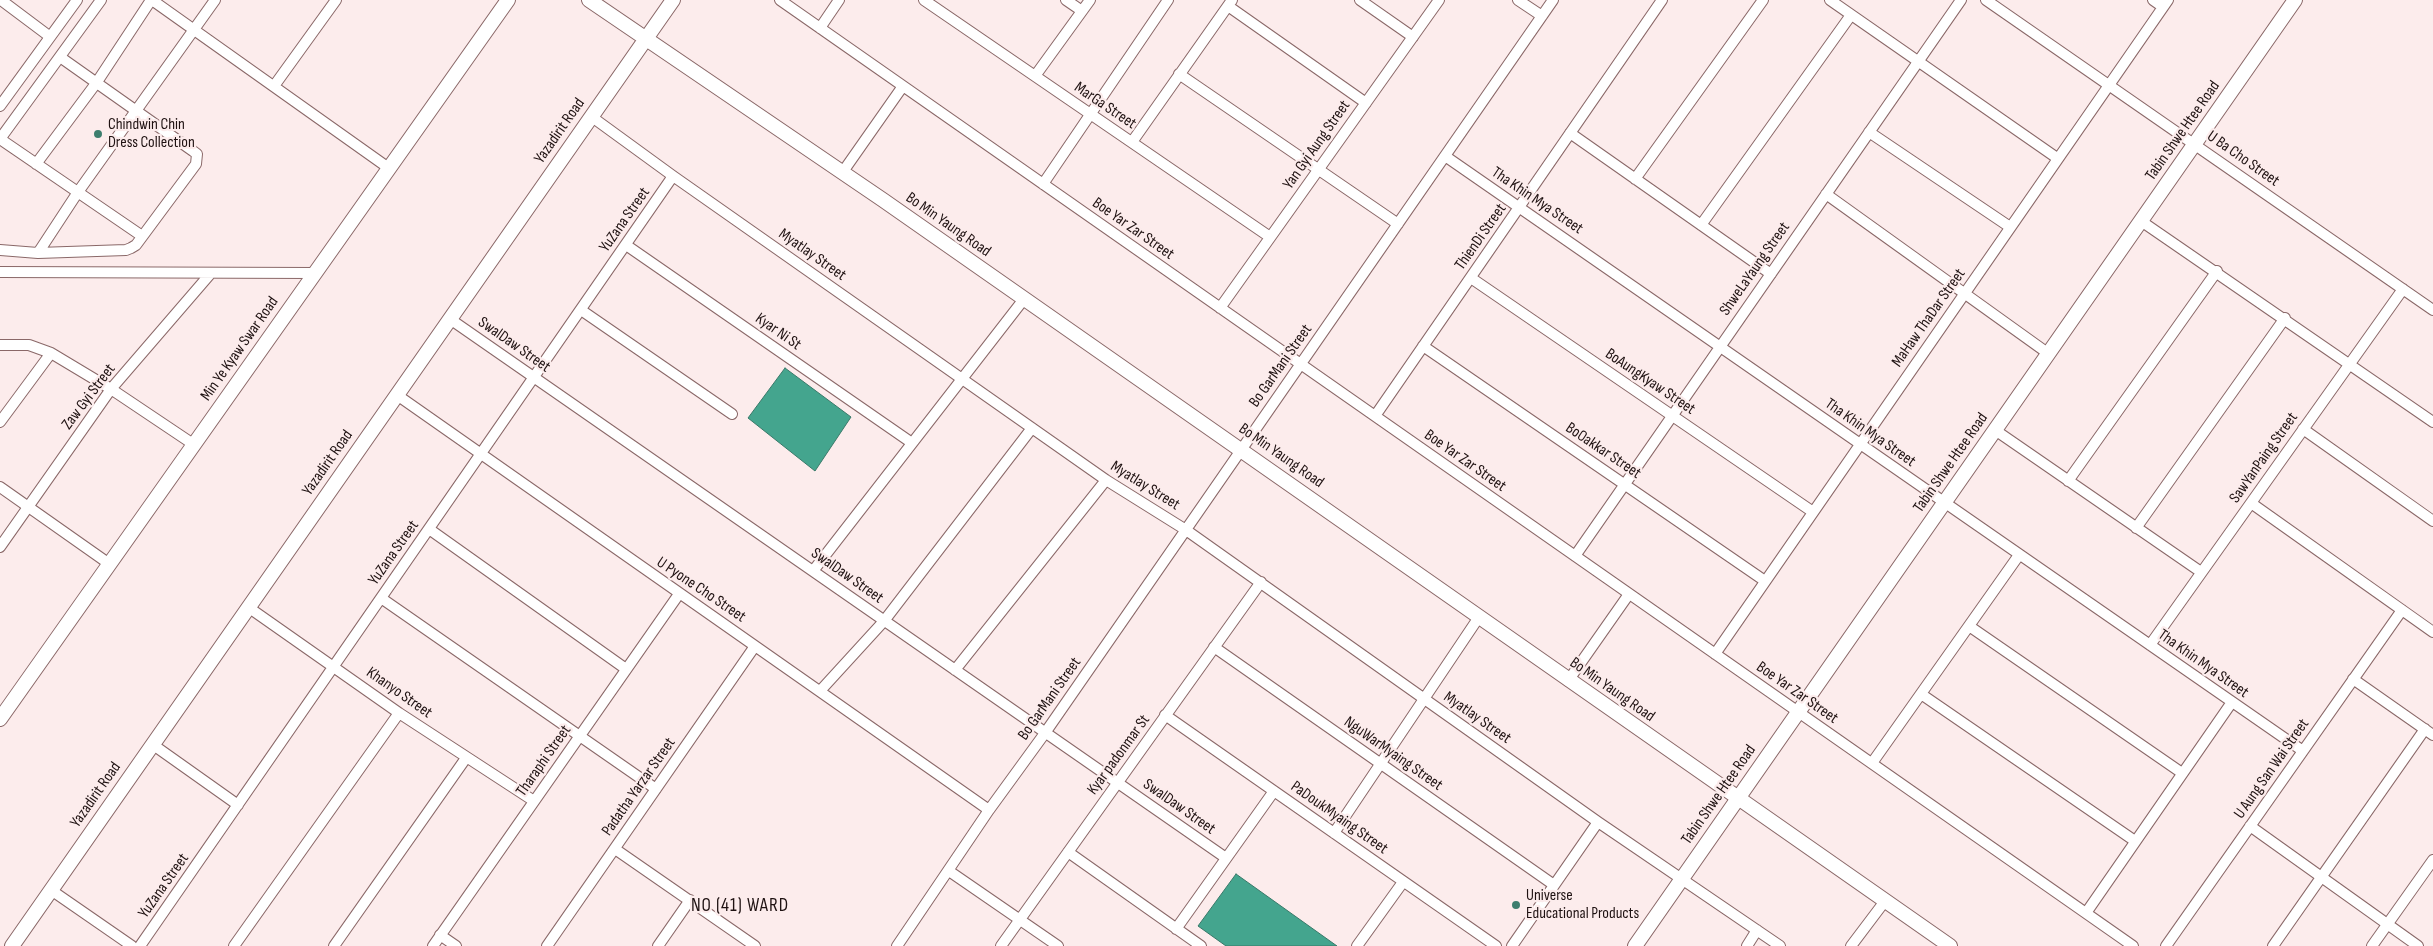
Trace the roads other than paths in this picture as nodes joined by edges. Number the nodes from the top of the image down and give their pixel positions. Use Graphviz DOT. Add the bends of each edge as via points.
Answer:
graph roads {
  1 [pos="1,0"];
  2 [pos="77,0"];
  3 [pos="101,0"];
  4 [pos="152,0"];
  5 [pos="215,0"];
  6 [pos="336,0"];
  7 [pos="508,0"];
  8 [pos="588,0"];
  9 [pos="673,0"];
  10 [pos="780,0"];
  11 [pos="839,0"];
  12 [pos="924,0"];
  13 [pos="1066,0"];
  14 [pos="1090,0"];
  15 [pos="1168,0"];
  16 [pos="1360,0"];
  17 [pos="1439,0"];
  18 [pos="1518,0"];
  19 [pos="1553,0"];
  20 [pos="1662,0"];
  21 [pos="1763,0"];
  22 [pos="1830,0"];
  23 [pos="1961,0"];
  24 [pos="1986,0"];
  25 [pos="2153,0"];
  26 [pos="2295,0"];
  27 [pos="1230,3"];
  28 [pos="2165,4"];
  29 [pos="1082,11"];
  30 [pos="1852,15"];
  31 [pos="1542,16"];
  32 [pos="820,28"];
  33 [pos="194,30"];
  34 [pos="636,33"];
  35 [pos="50,36"];
  36 [pos="1413,37"];
  37 [pos="60,57"];
  38 [pos="1918,62"];
  39 [pos="1179,74"];
  40 [pos="1035,76"];
  41 [pos="97,82"];
  42 [pos="2108,85"];
  43 [pos="274,86"];
  44 [pos="903,86"];
  45 [pos="1366,102"];
  46 [pos="0,106"];
  47 [pos="137,110"];
  48 [pos="1090,114"];
  49 [pos="592,117"];
  50 [pos="1869,132"];
  51 [pos="1570,133"];
  52 [pos="0,139"];
  53 [pos="1132,142"];
  54 [pos="2195,144"];
  55 [pos="1445,156"];
  56 [pos="2057,158"];
  57 [pos="36,164"];
  58 [pos="390,169"];
  59 [pos="1318,170"];
  60 [pos="842,173"];
  61 [pos="673,176"];
  62 [pos="1635,179"];
  63 [pos="1043,184"];
  64 [pos="78,192"];
  65 [pos="1826,194"];
  66 [pos="1519,207"];
  67 [pos="2141,221"];
  68 [pos="1398,224"];
  69 [pos="1701,225"];
  70 [pos="2010,227"];
  71 [pos="142,236"];
  72 [pos="1270,237"];
  73 [pos="626,244"];
  74 [pos="0,250"];
  75 [pos="38,253"];
  76 [pos="2216,271"];
  77 [pos="0,272"];
  78 [pos="211,273"];
  79 [pos="316,273"];
  80 [pos="1770,274"];
  81 [pos="1470,278"];
  82 [pos="2403,289"];
  83 [pos="1964,293"];
  84 [pos="1024,299"];
  85 [pos="1220,308"];
  86 [pos="581,310"];
  87 [pos="2433,310"];
  88 [pos="450,318"];
  89 [pos="2284,318"];
  90 [pos="0,344"];
  91 [pos="1423,346"];
  92 [pos="1720,346"];
  93 [pos="50,353"];
  94 [pos="2049,354"];
  95 [pos="2350,363"];
  96 [pos="1301,364"];
  97 [pos="534,377"];
  98 [pos="962,379"];
  99 [pos="111,389"];
  100 [pos="397,395"];
  101 [pos="732,414"];
  102 [pos="1375,416"];
  103 [pos="1672,416"];
  104 [pos="0,422"];
  105 [pos="2433,422"];
  106 [pos="1032,428"];
  107 [pos="2303,429"];
  108 [pos="1995,430"];
  109 [pos="912,443"];
  110 [pos="193,444"];
  111 [pos="1860,444"];
  112 [pos="1241,450"];
  113 [pos="480,454"];
  114 [pos="1106,480"];
  115 [pos="2068,481"];
  116 [pos="1624,484"];
  117 [pos="0,486"];
  118 [pos="1944,503"];
  119 [pos="2251,503"];
  120 [pos="28,507"];
  121 [pos="1813,512"];
  122 [pos="2433,521"];
  123 [pos="2136,528"];
  124 [pos="429,529"];
  125 [pos="1186,530"];
  126 [pos="0,547"];
  127 [pos="2019,555"];
  128 [pos="1574,556"];
  129 [pos="108,563"];
  130 [pos="813,571"];
  131 [pos="2201,572"];
  132 [pos="1765,581"];
  133 [pos="1261,582"];
  134 [pos="679,594"];
  135 [pos="1629,594"];
  136 [pos="381,598"];
  137 [pos="248,607"];
  138 [pos="2402,610"];
  139 [pos="1479,617"];
  140 [pos="884,620"];
  141 [pos="1969,626"];
  142 [pos="2433,632"];
  143 [pos="2150,645"];
  144 [pos="755,646"];
  145 [pos="1214,647"];
  146 [pos="1715,654"];
  147 [pos="334,666"];
  148 [pos="626,669"];
  149 [pos="955,670"];
  150 [pos="2354,679"];
  151 [pos="1568,681"];
  152 [pos="820,691"];
  153 [pos="1921,694"];
  154 [pos="1424,698"];
  155 [pos="2232,702"];
  156 [pos="1798,712"];
  157 [pos="399,713"];
  158 [pos="1165,715"];
  159 [pos="0,719"];
  160 [pos="2429,732"];
  161 [pos="1045,733"];
  162 [pos="580,735"];
  163 [pos="152,744"];
  164 [pos="2303,751"];
  165 [pos="466,758"];
  166 [pos="1872,763"];
  167 [pos="1380,764"];
  168 [pos="2182,773"];
  169 [pos="1117,783"];
  170 [pos="656,788"];
  171 [pos="1274,791"];
  172 [pos="1738,799"];
  173 [pos="534,801"];
  174 [pos="238,805"];
  175 [pos="989,810"];
  176 [pos="1598,822"];
  177 [pos="2250,826"];
  178 [pos="1334,833"];
  179 [pos="2135,842"];
  180 [pos="615,848"];
  181 [pos="1068,852"];
  182 [pos="1226,858"];
  183 [pos="2433,860"];
  184 [pos="949,871"];
  185 [pos="2321,876"];
  186 [pos="1683,878"];
  187 [pos="1403,882"];
  188 [pos="1554,885"];
  189 [pos="50,890"];
  190 [pos="690,900"];
  191 [pos="1885,901"];
  192 [pos="2086,913"];
  193 [pos="1020,920"];
  194 [pos="2388,924"];
  195 [pos="1176,928"];
  196 [pos="1757,930"];
  197 [pos="440,935"];
  198 [pos="12,946"];
  199 [pos="132,946"];
  200 [pos="140,946"];
  201 [pos="234,946"];
  202 [pos="334,946"];
  203 [pos="432,946"];
  204 [pos="456,946"];
  205 [pos="547,946"];
  206 [pos="658,946"];
  207 [pos="756,946"];
  208 [pos="897,946"];
  209 [pos="1001,946"];
  210 [pos="1058,946"];
  211 [pos="1201,946"];
  212 [pos="1357,946"];
  213 [pos="1496,946"];
  214 [pos="1512,946"];
  215 [pos="1635,946"];
  216 [pos="1747,946"];
  217 [pos="1780,946"];
  218 [pos="1851,946"];
  219 [pos="1950,946"];
  220 [pos="2133,946"];
  221 [pos="2166,946"];
  222 [pos="2273,946"];
  223 [pos="2372,946"];
  224 [pos="2418,946"];
  1 -- 35 [label="street"];
  2 -- 35 [label="street"];
  3 -- 37 [label="street"];
  4 -- 33 [label="street"];
  4 -- 41 [label="street"];
  5 -- 33 [label="street"];
  6 -- 43 [label="street"];
  7 -- 58 [label="street, Min Ye Kyaw Swar Road"];
  8 -- 34 [label="street, Bo Min Yaung Road"];
  9 -- 34 [label="street, Yazadirit Road"];
  10 -- 32 [label="street, Boe Yar Zar Street"];
  11 -- 32 [label="street"];
  12 -- 40 [label="street, MarGa Street"];
  13 -- 29 [label="street"];
  14 -- 29 [label="street"];
  15 -- 48 [label="street"];
  16 -- 36 [label="street"];
  17 -- 36 [label="street, Yan Gyi Aung Street"];
  18 -- 31 [label="street"];
  19 -- 31 [label="street, Bo GarMani Street"];
  20 -- 51 [label="street, ThienDi Street"];
  21 -- 62 [label="street"];
  22 -- 30 [label="street"];
  23 -- 38 [label="street, ShweLaYaung Street"];
  24 -- 42 [label="street, U Ba Cho Street"];
  25 -- 28 [label="street"];
  26 -- 54 [label="street, Tabin Shwe Htee Road"];
  27 -- 39 [label="street"];
  27 -- 45 [label="street"];
  28 -- 42 [label="street, MaHaw ThaDar Street"];
  29 -- 40 [label="street"];
  30 -- 38 [label="street"];
  30 -- 69 [label="street"];
  31 -- 55 [label="street, Bo GarMani Street"];
  32 -- 44 [label="street, Boe Yar Zar Street"];
  33 -- 43 [label="street"];
  33 -- 47 [label="street"];
  34 -- 49 [label="street, Yazadirit Road"];
  34 -- 60 [label="street, Bo Min Yaung Road"];
  35 -- 46 [label="street"];
  36 -- 45 [label="street, Yan Gyi Aung Street"];
  37 -- 41 [label="street"];
  37 -- 52 [label="street"];
  38 -- 50 [label="street, ShweLaYaung Street"];
  38 -- 56 [label="street"];
  39 -- 53 [label="street"];
  39 -- 59 [label="street"];
  40 -- 48 [label="street, MarGa Street"];
  41 -- 47 [label="street"];
  41 -- 57 [label="street"];
  42 -- 54 [label="street, U Ba Cho Street"];
  42 -- 56 [label="street, MaHaw ThaDar Street"];
  43 -- 58 [label="street"];
  44 -- 60 [label="street"];
  44 -- 63 [label="street, Boe Yar Zar Street"];
  45 -- 59 [label="street, Yan Gyi Aung Street"];
  47 -- 64 [label="street"];
  47 -- 71 [label="street" via="197,157 196,164"];
  48 -- 53 [label="street, MarGa Street"];
  48 -- 63 [label="street"];
  49 -- 61 [label="street, Myatlay Street"];
  49 -- 88 [label="street, Yazadirit Road"];
  50 -- 65 [label="street, ShweLaYaung Street"];
  50 -- 70 [label="street"];
  51 -- 62 [label="street"];
  51 -- 66 [label="street, ThienDi Street"];
  52 -- 57 [label="street"];
  53 -- 72 [label="street, MarGa Street"];
  54 -- 67 [label="street, Tabin Shwe Htee Road"];
  54 -- 82 [label="street, U Ba Cho Street"];
  55 -- 66 [label="street, Tha Khin Mya Street"];
  55 -- 68 [label="street, Bo GarMani Street"];
  56 -- 70 [label="street, MaHaw ThaDar Street"];
  57 -- 64 [label="street"];
  58 -- 79 [label="street, Min Ye Kyaw Swar Road"];
  59 -- 68 [label="street"];
  59 -- 72 [label="street, Yan Gyi Aung Street"];
  60 -- 84 [label="street, Bo Min Yaung Road"];
  61 -- 73 [label="street, YuZana Street"];
  61 -- 98 [label="street, Myatlay Street"];
  62 -- 69 [label="street"];
  63 -- 85 [label="street, Boe Yar Zar Street"];
  64 -- 71 [label="street"];
  64 -- 75 [label="street"];
  65 -- 80 [label="street, ShweLaYaung Street"];
  65 -- 83 [label="street"];
  66 -- 81 [label="street, ThienDi Street"];
  66 -- 92 [label="street, Tha Khin Mya Street"];
  67 -- 76 [label="street"];
  67 -- 94 [label="street, Tabin Shwe Htee Road"];
  68 -- 96 [label="street, Bo GarMani Street"];
  69 -- 80 [label="street"];
  70 -- 83 [label="street, MaHaw ThaDar Street"];
  71 -- 75 [label="street" via="136,245 126,250"];
  72 -- 85 [label="street, Yan Gyi Aung Street"];
  73 -- 86 [label="street, YuZana Street"];
  73 -- 109 [label="street, Kyar Ni St"];
  74 -- 75 [label="street"];
  76 -- 89 [label="street"];
  76 -- 115 [label="street"];
  77 -- 78 [label="street"];
  78 -- 79 [label="street"];
  78 -- 99 [label="street, Zaw Gyi Street"];
  79 -- 110 [label="street, Min Ye Kyaw Swar Road"];
  80 -- 92 [label="street, ShweLaYaung Street"];
  81 -- 91 [label="street, ThienDi Street"];
  81 -- 103 [label="street, BoAungKyaw Street"];
  82 -- 87 [label="street, U Ba Cho Street"];
  82 -- 95 [label="street, SawYanPaing Street"];
  83 -- 94 [label="street"];
  83 -- 111 [label="street, MaHaw ThaDar Street"];
  84 -- 98 [label="street"];
  84 -- 112 [label="street, Bo Min Yaung Road"];
  85 -- 96 [label="street, Boe Yar Zar Street"];
  86 -- 97 [label="street, YuZana Street"];
  86 -- 101 [label="street"];
  88 -- 97 [label="street, SwalDaw Street"];
  88 -- 100 [label="street, Yazadirit Road"];
  89 -- 95 [label="street"];
  89 -- 123 [label="street"];
  90 -- 93 [label="street" via="29,345"];
  91 -- 102 [label="street, ThienDi Street"];
  91 -- 116 [label="street, BoOakkar Street"];
  92 -- 103 [label="street, ShweLaYaung Street"];
  92 -- 111 [label="street, Tha Khin Mya Street"];
  93 -- 99 [label="street"];
  93 -- 104 [label="street"];
  94 -- 108 [label="street, Tabin Shwe Htee Road"];
  95 -- 105 [label="street"];
  95 -- 107 [label="street, SawYanPaing Street"];
  96 -- 102 [label="street, Boe Yar Zar Street"];
  96 -- 112 [label="street, Bo GarMani Street"];
  97 -- 113 [label="street, YuZana Street"];
  97 -- 130 [label="street, SwalDaw Street"];
  98 -- 106 [label="street, Myatlay Street"];
  98 -- 109 [label="street"];
  99 -- 110 [label="street"];
  99 -- 120 [label="street, Zaw Gyi Street"];
  100 -- 113 [label="street, U Pyone Cho Street"];
  100 -- 137 [label="street, Yazadirit Road"];
  102 -- 128 [label="street, Boe Yar Zar Street"];
  103 -- 116 [label="street, ShweLaYaung Street"];
  103 -- 121 [label="street, BoAungKyaw Street"];
  106 -- 114 [label="street, Myatlay Street"];
  106 -- 140 [label="street"];
  107 -- 119 [label="street, SawYanPaing Street"];
  107 -- 122 [label="street"];
  108 -- 115 [label="street"];
  108 -- 118 [label="street, Tabin Shwe Htee Road"];
  109 -- 130 [label="street"];
  110 -- 129 [label="street, Min Ye Kyaw Swar Road"];
  111 -- 118 [label="street, Tha Khin Mya Street"];
  111 -- 121 [label="street, MaHaw ThaDar Street"];
  112 -- 125 [label="street, Bo GarMani Street"];
  112 -- 139 [label="street, Bo Min Yaung Road"];
  113 -- 124 [label="street, YuZana Street"];
  113 -- 134 [label="street, U Pyone Cho Street"];
  114 -- 125 [label="street, Myatlay Street"];
  114 -- 149 [label="street"];
  115 -- 123 [label="street"];
  116 -- 128 [label="street, ShweLaYaung Street"];
  116 -- 132 [label="street, BoOakkar Street"];
  117 -- 120 [label="street"];
  118 -- 127 [label="street, Tha Khin Mya Street"];
  118 -- 156 [label="street, Tabin Shwe Htee Road"];
  119 -- 131 [label="street, SawYanPaing Street"];
  119 -- 138 [label="street"];
  120 -- 126 [label="street, Zaw Gyi Street"];
  120 -- 129 [label="street"];
  121 -- 132 [label="street, MaHaw ThaDar Street"];
  123 -- 131 [label="street"];
  124 -- 136 [label="street, YuZana Street"];
  124 -- 148 [label="street"];
  125 -- 133 [label="street, Myatlay Street"];
  125 -- 161 [label="street, Bo GarMani Street"];
  127 -- 141 [label="street"];
  127 -- 143 [label="street, Tha Khin Mya Street"];
  128 -- 135 [label="street, Boe Yar Zar Street"];
  129 -- 159 [label="street, Min Ye Kyaw Swar Road"];
  130 -- 140 [label="street, SwalDaw Street"];
  131 -- 143 [label="street, SawYanPaing Street"];
  132 -- 146 [label="street, MaHaw ThaDar Street"];
  133 -- 145 [label="street, Kyar padonmar St"];
  133 -- 154 [label="street, Myatlay Street"];
  134 -- 144 [label="street, U Pyone Cho Street"];
  134 -- 148 [label="street, Tharaphi Street"];
  135 -- 146 [label="street, Boe Yar Zar Street"];
  135 -- 151 [label="street"];
  136 -- 147 [label="street, YuZana Street"];
  136 -- 162 [label="street"];
  137 -- 147 [label="street, Khanyo Street"];
  137 -- 163 [label="street, Yazadirit Road"];
  138 -- 142 [label="street"];
  138 -- 150 [label="street, U Aung San Wai Street"];
  139 -- 151 [label="street, Bo Min Yaung Road"];
  139 -- 154 [label="street"];
  140 -- 149 [label="street, SwalDaw Street"];
  140 -- 152 [label="street"];
  141 -- 153 [label="street"];
  141 -- 168 [label="street"];
  143 -- 155 [label="street, Tha Khin Mya Street"];
  144 -- 152 [label="street, U Pyone Cho Street"];
  144 -- 170 [label="street, Padatha Yarzar Street"];
  145 -- 158 [label="street, Kyar padonmar St"];
  145 -- 167 [label="street, NguWarMyaing Street"];
  146 -- 156 [label="street, Boe Yar Zar Street"];
  147 -- 157 [label="street, Khanyo Street"];
  147 -- 174 [label="street, YuZana Street"];
  148 -- 162 [label="street, Tharaphi Street"];
  149 -- 161 [label="street, SwalDaw Street"];
  150 -- 160 [label="street"];
  150 -- 164 [label="street, U Aung San Wai Street"];
  151 -- 172 [label="street, Bo Min Yaung Road"];
  152 -- 175 [label="street, U Pyone Cho Street"];
  153 -- 166 [label="street"];
  153 -- 179 [label="street"];
  154 -- 167 [label="street"];
  154 -- 176 [label="street, Myatlay Street"];
  155 -- 164 [label="street, Tha Khin Mya Street"];
  155 -- 168 [label="street"];
  156 -- 166 [label="street, Boe Yar Zar Street"];
  156 -- 172 [label="street, Tabin Shwe Htee Road"];
  157 -- 165 [label="street, Khanyo Street"];
  157 -- 201 [label="street"];
  158 -- 169 [label="street, Kyar padonmar St"];
  158 -- 171 [label="street, PaDoukMyaing Street"];
  160 -- 185 [label="street"];
  161 -- 169 [label="street, SwalDaw Street"];
  161 -- 175 [label="street, Bo GarMani Street"];
  162 -- 170 [label="street"];
  162 -- 173 [label="street, Tharaphi Street"];
  163 -- 174 [label="street"];
  163 -- 189 [label="street, Yazadirit Road"];
  164 -- 177 [label="street, U Aung San Wai Street"];
  165 -- 173 [label="street, Khanyo Street"];
  165 -- 202 [label="street"];
  166 -- 192 [label="street, Boe Yar Zar Street"];
  167 -- 178 [label="street"];
  167 -- 188 [label="street, NguWarMyaing Street"];
  168 -- 179 [label="street"];
  169 -- 181 [label="street, Kyar padonmar St"];
  169 -- 182 [label="street, SwalDaw Street"];
  170 -- 180 [label="street, Padatha Yarzar Street"];
  171 -- 178 [label="street, PaDoukMyaing Street"];
  171 -- 182 [label="street"];
  172 -- 186 [label="street, Tabin Shwe Htee Road"];
  172 -- 191 [label="street, Bo Min Yaung Road"];
  173 -- 197 [label="street, Tharaphi Street"];
  174 -- 200 [label="street, YuZana Street"];
  175 -- 184 [label="street, Bo GarMani Street"];
  176 -- 186 [label="street, Myatlay Street"];
  176 -- 188 [label="street"];
  177 -- 185 [label="street"];
  177 -- 221 [label="street, U Aung San Wai Street"];
  178 -- 187 [label="street, PaDoukMyaing Street"];
  179 -- 192 [label="street"];
  180 -- 190 [label="street"];
  180 -- 205 [label="street, Padatha Yarzar Street"];
  181 -- 193 [label="street, Kyar padonmar St"];
  181 -- 195 [label="street"];
  182 -- 195 [label="street"];
  183 -- 194 [label="street"];
  184 -- 193 [label="street"];
  184 -- 208 [label="street, Bo GarMani Street"];
  185 -- 194 [label="street"];
  185 -- 222 [label="street"];
  186 -- 196 [label="street"];
  186 -- 215 [label="street, Tabin Shwe Htee Road"];
  187 -- 212 [label="street"];
  187 -- 213 [label="street, PaDoukMyaing Street"];
  188 -- 214 [label="street"];
  189 -- 198 [label="street, Yazadirit Road"];
  189 -- 199 [label="street"];
  190 -- 206 [label="street"];
  190 -- 207 [label="street"];
  191 -- 218 [label="street"];
  191 -- 219 [label="street, Bo Min Yaung Road"];
  192 -- 220 [label="street, Boe Yar Zar Street"];
  193 -- 209 [label="street, Kyar padonmar St"];
  193 -- 210 [label="street"];
  194 -- 223 [label="street"];
  194 -- 224 [label="street"];
  195 -- 211 [label="street"];
  196 -- 216 [label="street"];
  196 -- 217 [label="street"];
  197 -- 203 [label="street, Tharaphi Street"];
  197 -- 204 [label="street"];
}
